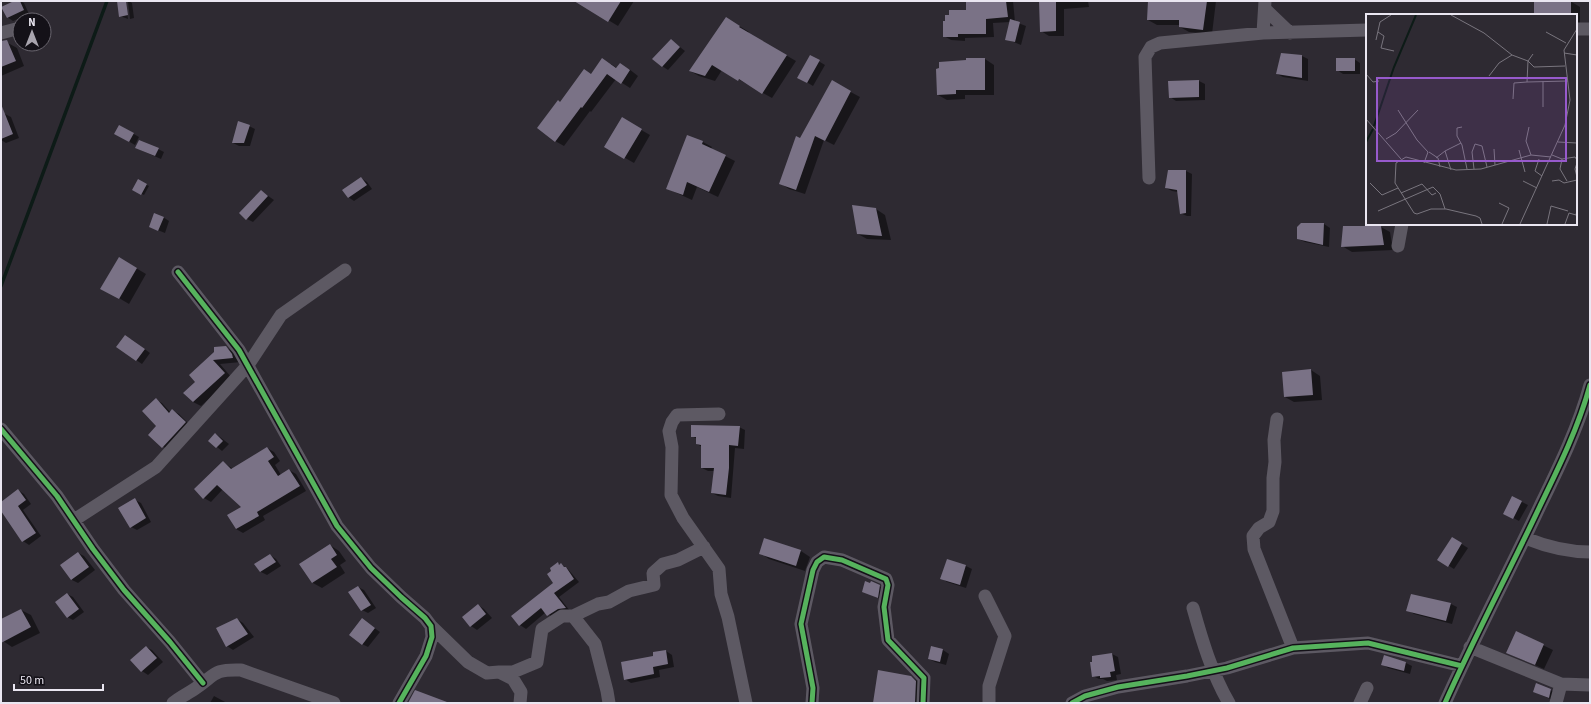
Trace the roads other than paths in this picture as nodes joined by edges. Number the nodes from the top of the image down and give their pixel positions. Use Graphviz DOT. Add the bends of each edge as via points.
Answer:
graph roads {
  1 [pos="1265,5"];
  2 [pos="1590,29"];
  3 [pos="12,30"];
  4 [pos="1366,30"];
  5 [pos="1577,30"];
  6 [pos="1,33"];
  7 [pos="1263,33"];
  8 [pos="1290,33"];
  9 [pos="1149,178"];
  10 [pos="1402,225"];
  11 [pos="1398,246"];
  12 [pos="345,270"];
  13 [pos="178,272"];
  14 [pos="248,365"];
  15 [pos="1590,384"];
  16 [pos="719,414"];
  17 [pos="1277,419"];
  18 [pos="1,429"];
  19 [pos="74,520"];
  20 [pos="1525,538"];
  21 [pos="704,547"];
  22 [pos="1590,552"];
  23 [pos="985,596"];
  24 [pos="1193,608"];
  25 [pos="573,616"];
  26 [pos="431,626"];
  27 [pos="1293,648"];
  28 [pos="1470,648"];
  29 [pos="1462,666"];
  30 [pos="1214,670"];
  31 [pos="500,672"];
  32 [pos="203,683"];
  33 [pos="1561,684"];
  34 [pos="1590,685"];
  35 [pos="1367,688"];
  36 [pos="173,703"];
  37 [pos="334,703"];
  38 [pos="399,703"];
  39 [pos="520,703"];
  40 [pos="609,703"];
  41 [pos="746,703"];
  42 [pos="812,703"];
  43 [pos="924,703"];
  44 [pos="989,703"];
  45 [pos="1072,703"];
  46 [pos="1229,703"];
  47 [pos="1360,703"];
  48 [pos="1445,703"];
  49 [pos="1556,703"];
  1 -- 7 [label="street"];
  1 -- 8 [label="street"];
  2 -- 5 [label="street"];
  3 -- 6 [label="street"];
  4 -- 8 [label="street"];
  7 -- 8 [label="street"];
  7 -- 9 [label="street" via="1160,43 1151,48 1145,57"];
  10 -- 11 [label="street"];
  12 -- 14 [label="street" via="281,315"];
  13 -- 14 [label="street"];
  14 -- 19 [label="street" via="156,467"];
  14 -- 26 [label="street" via="337,526 371,568"];
  15 -- 20 [label="street" via="1586,401"];
  16 -- 21 [label="street" via="678,415 669,431 672,447 671,494 683,518"];
  17 -- 27 [label="street" via="1274,440 1273,511 1269,522 1259,528 1253,536 1254,549"];
  18 -- 19 [label="street"];
  19 -- 32 [label="street" via="124,590"];
  20 -- 22 [label="street" via="1569,552"];
  20 -- 28 [label="street"];
  21 -- 25 [label="street" via="678,560 663,564 653,573 654,585 630,591"];
  21 -- 41 [label="street" via="719,569 721,594"];
  23 -- 44 [label="street" via="1005,636 989,686"];
  24 -- 30 [label="street"];
  25 -- 31 [label="street" via="562,616 542,629 537,662 513,672"];
  25 -- 40 [label="street" via="595,644"];
  26 -- 31 [label="street" via="468,662 487,673"];
  26 -- 38 [label="street" via="432,637 426,656"];
  27 -- 29 [label="street" via="1368,643"];
  27 -- 30 [label="street"];
  28 -- 29 [label="street"];
  28 -- 33 [label="street"];
  29 -- 48 [label="street"];
  30 -- 45 [label="street" via="1118,686 1085,696"];
  30 -- 46 [label="street"];
  31 -- 39 [label="street" via="513,680 521,692"];
  32 -- 36 [label="street"];
  32 -- 37 [label="street" via="212,674 226,670 241,670"];
  33 -- 34 [label="street"];
  33 -- 49 [label="street"];
  35 -- 47 [label="street"];
  42 -- 43 [label="street" via="812,688 801,624 812,570 824,557 842,560 886,579 888,585 884,607 888,640 924,678"];
}
